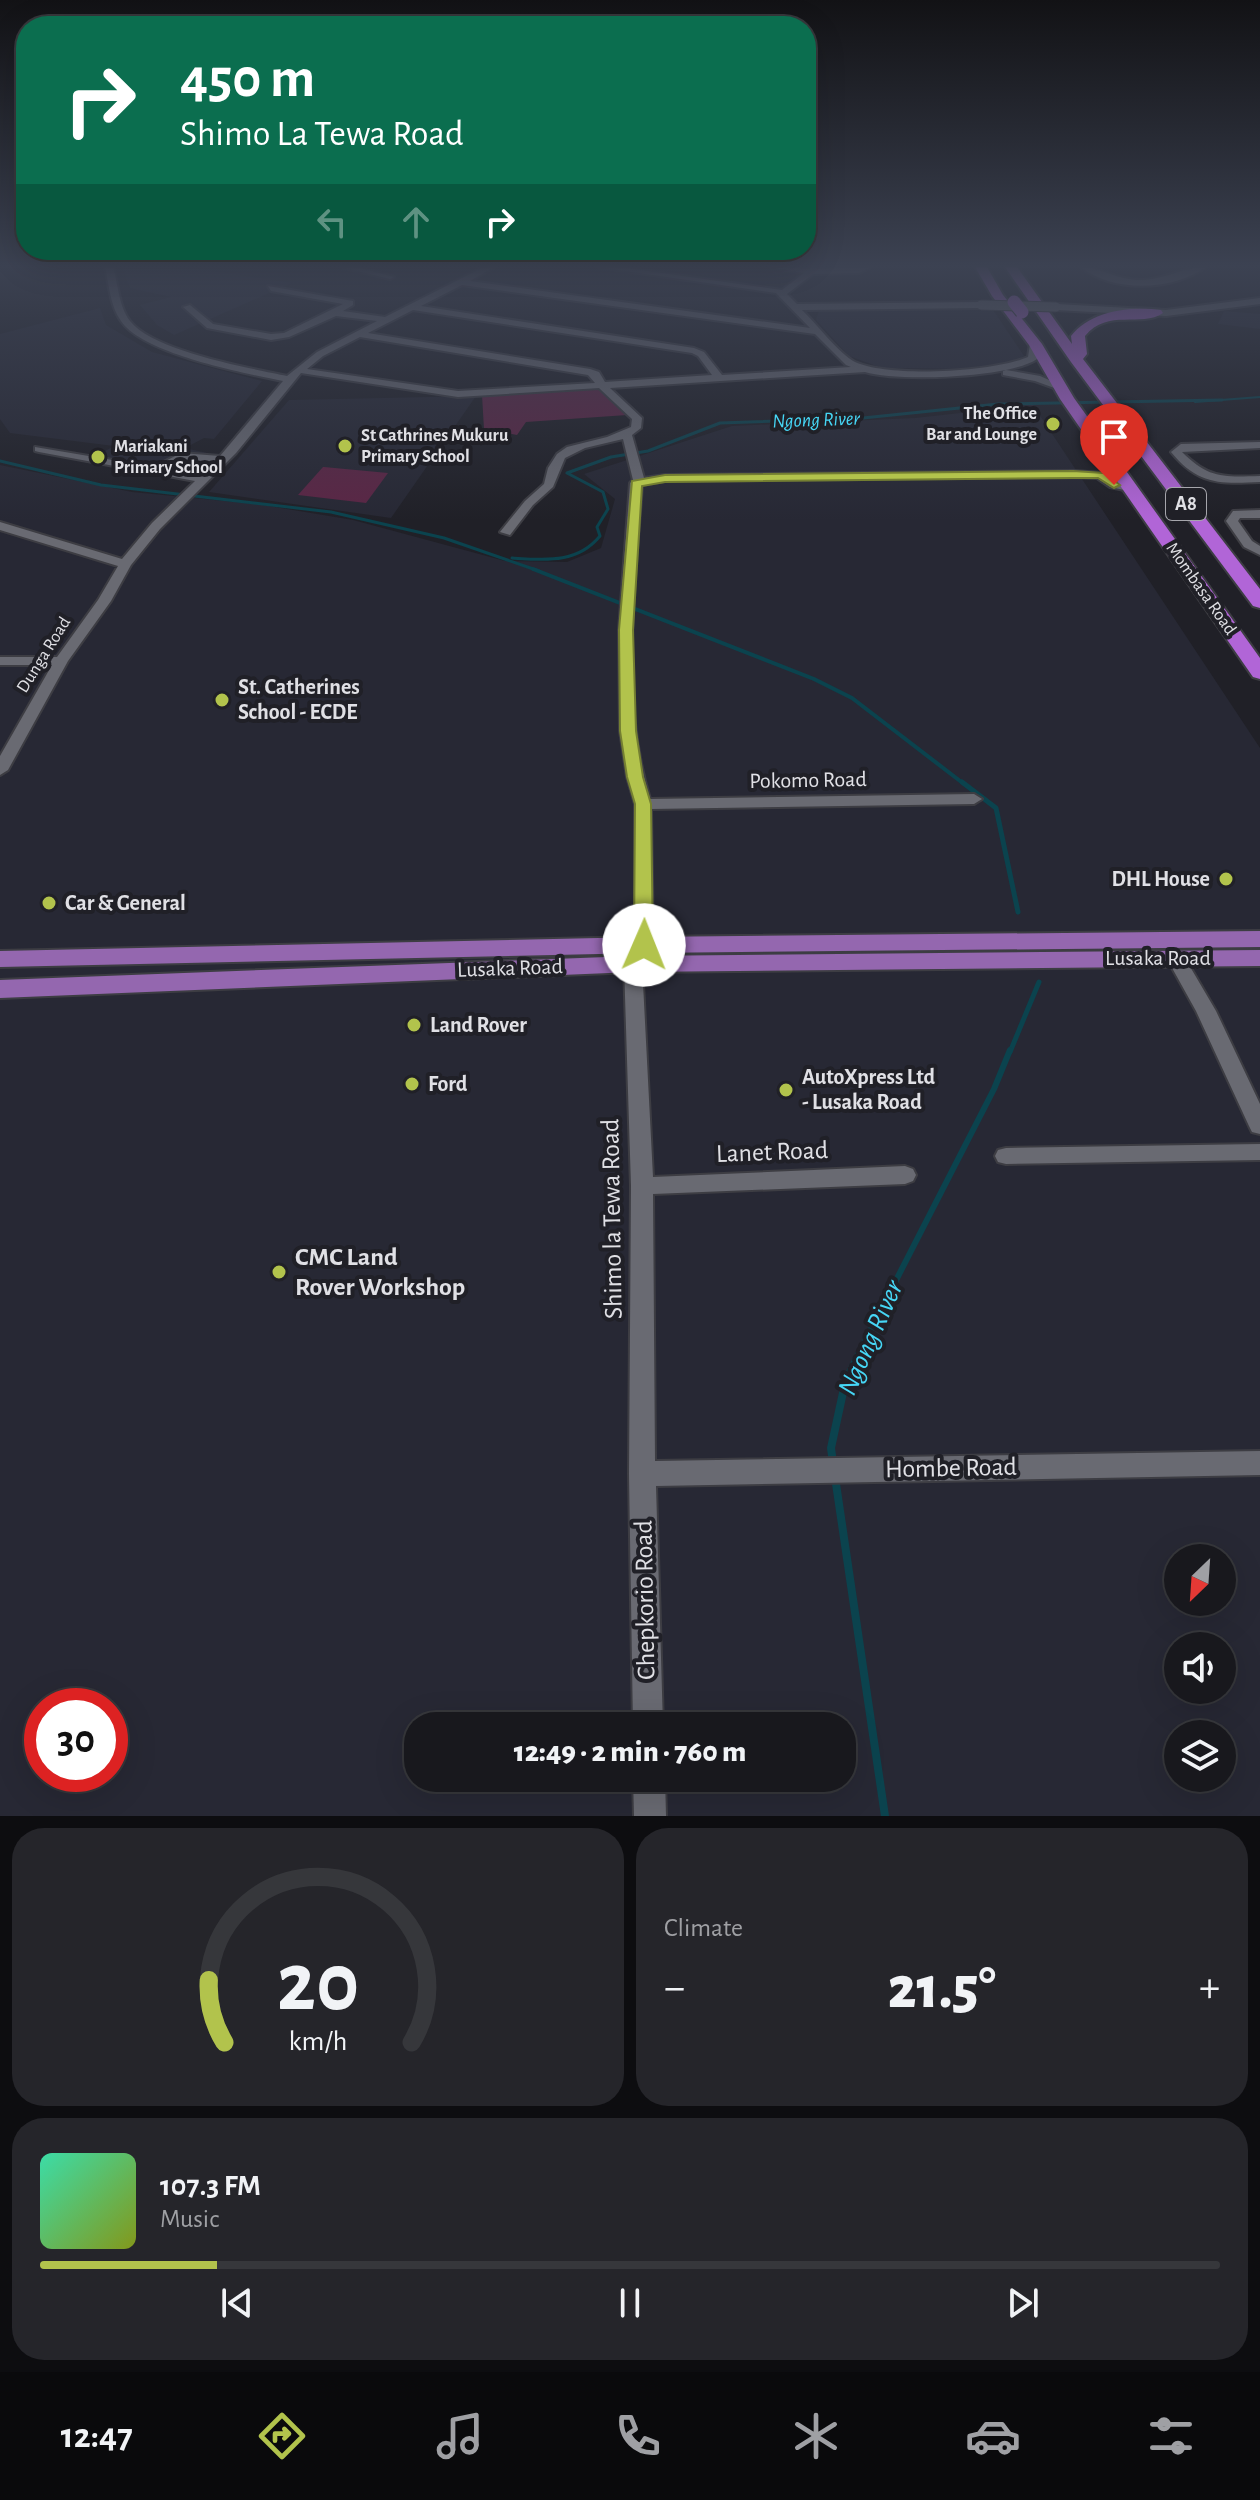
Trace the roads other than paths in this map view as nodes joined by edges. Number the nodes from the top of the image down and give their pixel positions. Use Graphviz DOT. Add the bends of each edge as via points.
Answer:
graph roads {
  1 [pos="183,352"];
  2 [pos="324,352"];
  3 [pos="466,352"];
  4 [pos="696,352"];
  5 [pos="837,352"];
  6 [pos="1035,352"];
  7 [pos="1040,352"];
  8 [pos="1052,352"];
  9 [pos="1052,352"];
  10 [pos="1071,352"];
  11 [pos="1080,352"];
  12 [pos="1076,359"];
  13 [pos="864,369"];
  14 [pos="298,370"];
  15 [pos="984,371"];
  16 [pos="719,378"];
  17 [pos="288,379"];
  18 [pos="601,385"];
  19 [pos="1066,397"];
  20 [pos="627,434"];
  21 [pos="1260,445"];
  22 [pos="39,449"];
  23 [pos="223,460"];
  24 [pos="156,470"];
  25 [pos="204,479"];
  26 [pos="1260,479"];
  27 [pos="639,482"];
  28 [pos="1129,488"];
  29 [pos="1260,514"];
  30 [pos="0,526"];
  31 [pos="506,532"];
  32 [pos="1260,551"];
  33 [pos="125,564"];
  34 [pos="1251,615"];
  35 [pos="1260,643"];
  36 [pos="0,661"];
  37 [pos="61,661"];
  38 [pos="1260,673"];
  39 [pos="0,770"];
  40 [pos="974,799"];
  41 [pos="643,804"];
  42 [pos="1260,939"];
  43 [pos="639,954"];
  44 [pos="1175,957"];
  45 [pos="1260,958"];
  46 [pos="0,959"];
  47 [pos="0,989"];
  48 [pos="1260,1126"];
  49 [pos="1260,1152"];
  50 [pos="1006,1156"];
  51 [pos="905,1175"];
  52 [pos="642,1186"];
  53 [pos="1260,1463"];
  54 [pos="642,1474"];
  55 [pos="648,1712"];
  56 [pos="649,1792"];
  57 [pos="650,1816"];
  1 -- 17 [label="street"];
  2 -- 14 [label="street, Dunga Road"];
  3 -- 18 [label="street" via="590,372"];
  4 -- 16 [label="street"];
  5 -- 13 [label="street"];
  6 -- 15 [label="street" via="1029,362"];
  7 -- 19 [label="highway, Mombasa Road / A8"];
  8 -- 34 [label="highway"];
  9 -- 34 [label="highway, bridge"];
  10 -- 12 [label="highway, Mombasa Road / A8"];
  11 -- 12 [label="highway"];
  12 -- 34 [label="highway, Mombasa Road / A8"];
  13 -- 15 [label="street" via="902,374"];
  13 -- 16 [label="street"];
  14 -- 17 [label="street, Dunga Road"];
  14 -- 18 [label="street" via="449,394"];
  15 -- 19 [label="street" via="1037,378"];
  16 -- 18 [label="street"];
  17 -- 23 [label="street, Dunga Road"];
  18 -- 20 [label="street" via="637,418 636,428"];
  19 -- 28 [label="highway, Mombasa Road / A8"];
  20 -- 27 [label="street"];
  20 -- 31 [label="street" via="577,446 560,456 549,485"];
  21 -- 26 [label="street" via="1181,447 1176,452 1200,476"];
  22 -- 24 [label="street"];
  23 -- 24 [label="street" via="181,456"];
  23 -- 25 [label="street, Dunga Road"];
  24 -- 25 [label="street"];
  25 -- 33 [label="street, Dunga Road"];
  27 -- 28 [label="street" via="1073,474 1100,475"];
  27 -- 41 [label="street" via="626,630 628,731"];
  28 -- 38 [label="highway, Mombasa Road / A8"];
  29 -- 32 [label="street" via="1237,514 1232,521"];
  30 -- 33 [label="street"];
  33 -- 37 [label="street, Dunga Road"];
  34 -- 35 [label="highway"];
  36 -- 37 [label="street"];
  37 -- 39 [label="street, Dunga Road"];
  40 -- 41 [label="street, Pokomo Road"];
  41 -- 43 [label="street"];
  42 -- 43 [label="main road, Lusaka Road"];
  43 -- 44 [label="main road, Lusaka Road"];
  43 -- 46 [label="main road, Lusaka Road"];
  43 -- 47 [label="main road, Lusaka Road"];
  43 -- 52 [label="street, Shimo la Tewa Road"];
  44 -- 45 [label="main road, Lusaka Road"];
  44 -- 48 [label="street"];
  49 -- 50 [label="street"];
  51 -- 52 [label="street, Lanet Road"];
  52 -- 54 [label="street, Shimo la Tewa Road"];
  53 -- 54 [label="street, Hombe Road"];
  54 -- 55 [label="street, Chepkorio Road"];
  56 -- 57 [label="street"];
}
